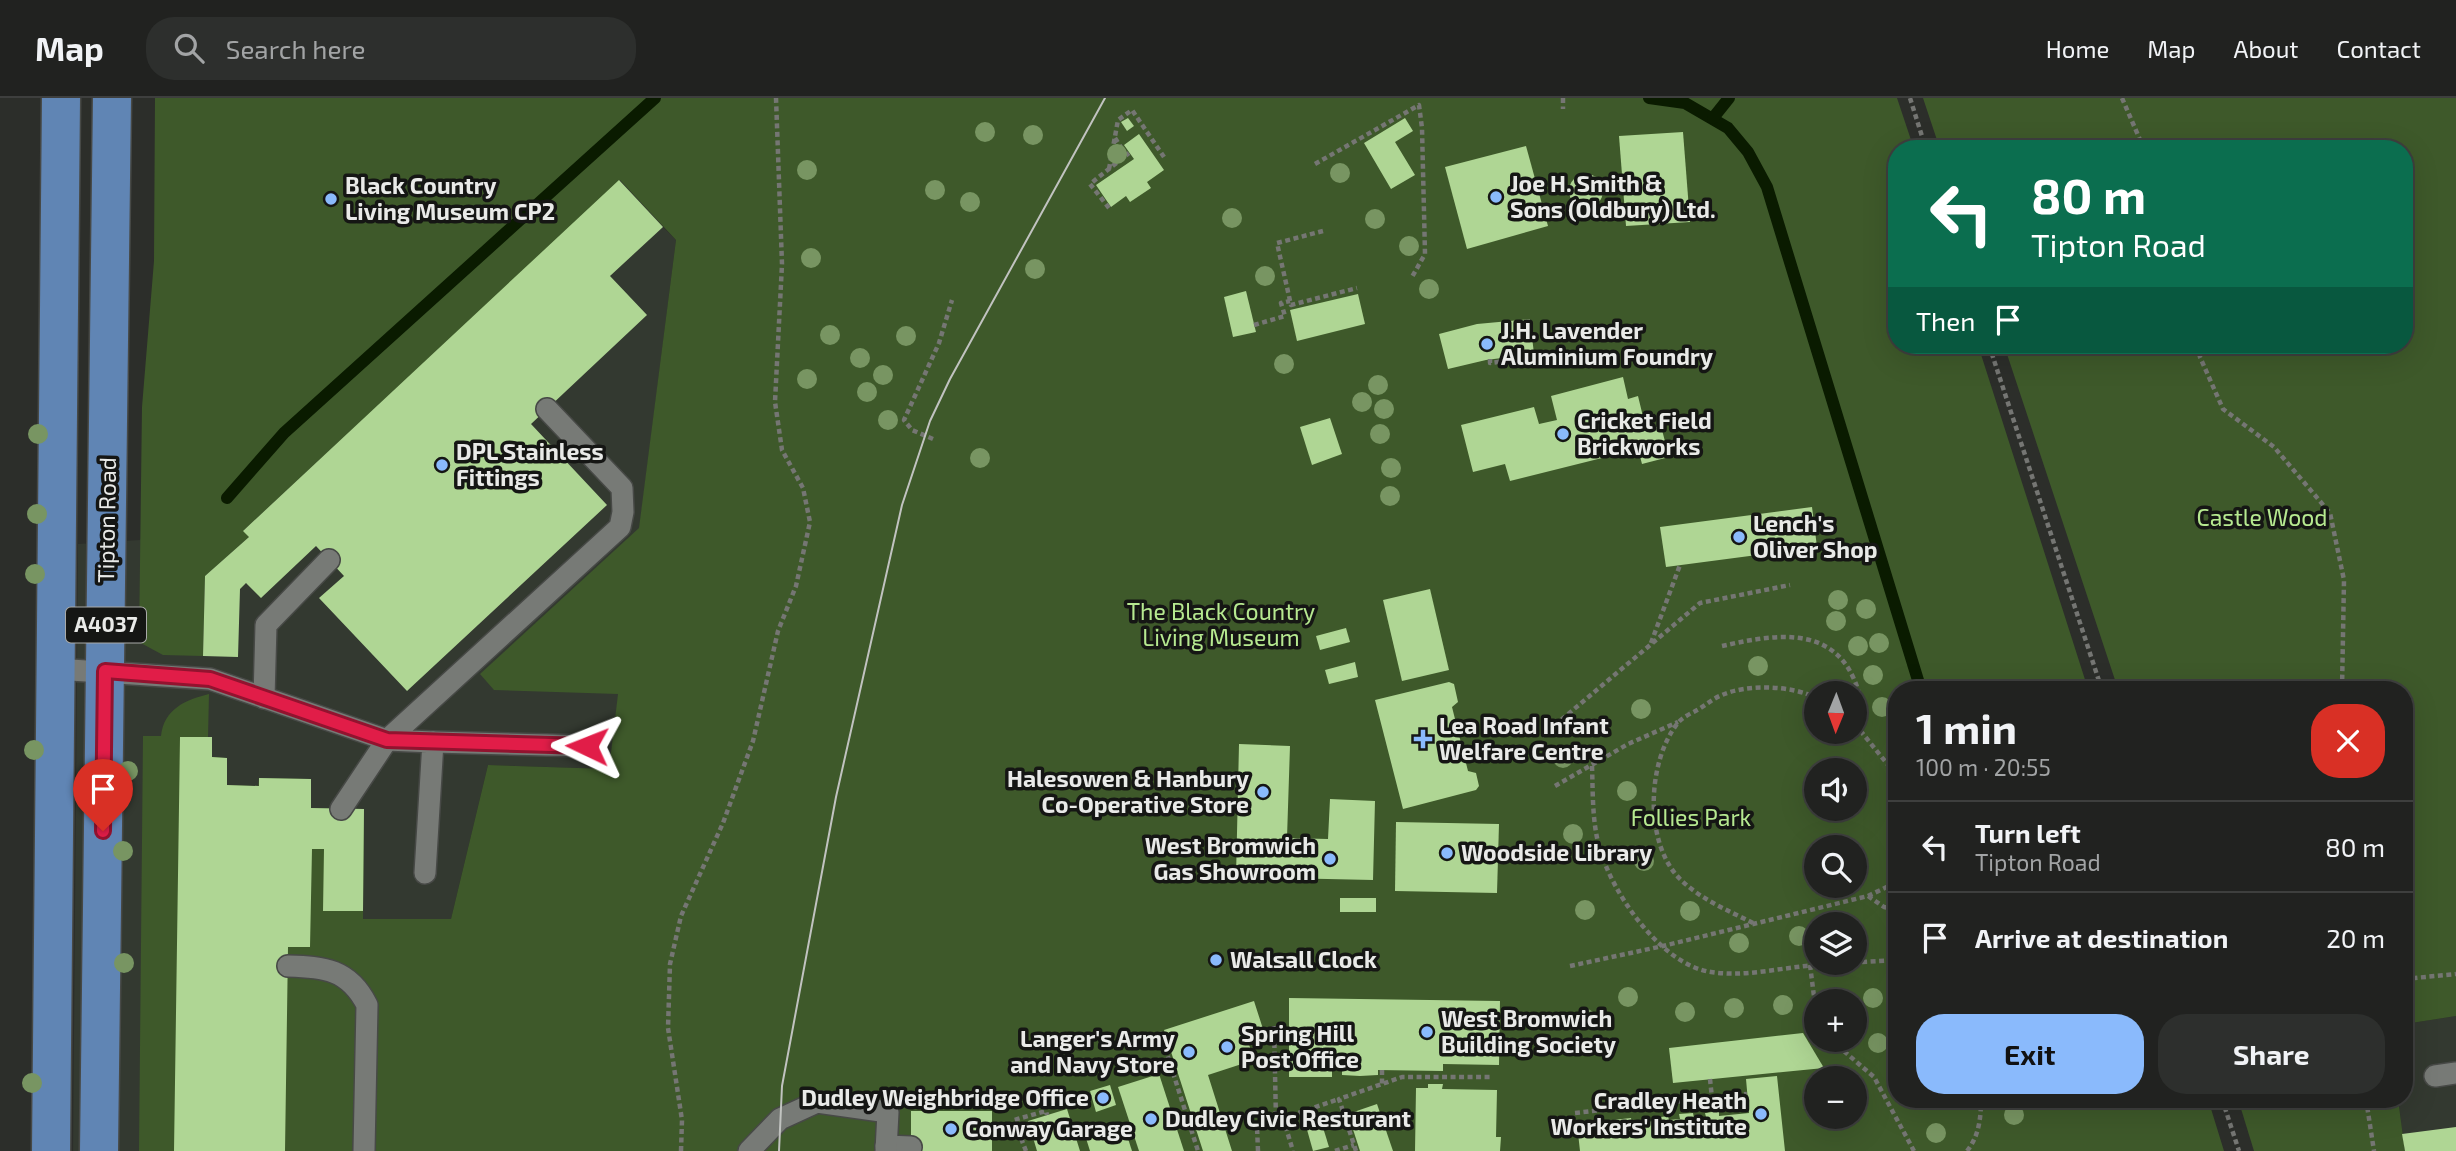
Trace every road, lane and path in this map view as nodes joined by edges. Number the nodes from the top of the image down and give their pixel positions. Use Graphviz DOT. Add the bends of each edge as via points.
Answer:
graph roads {
  1 [pos="61,98"];
  2 [pos="112,98"];
  3 [pos="776,98"];
  4 [pos="1563,98"];
  5 [pos="1910,98"];
  6 [pos="2122,98"];
  7 [pos="1563,109"];
  8 [pos="1115,137"];
  9 [pos="1923,140"];
  10 [pos="2140,140"];
  11 [pos="1164,157"];
  12 [pos="1315,164"];
  13 [pos="1109,169"];
  14 [pos="1109,208"];
  15 [pos="1323,231"];
  16 [pos="1412,277"];
  17 [pos="1357,288"];
  18 [pos="952,300"];
  19 [pos="1291,301"];
  20 [pos="1254,325"];
  21 [pos="1992,354"];
  22 [pos="2199,354"];
  23 [pos="1490,359"];
  24 [pos="1506,361"];
  25 [pos="547,409"];
  26 [pos="933,439"];
  27 [pos="329,560"];
  28 [pos="1680,565"];
  29 [pos="1790,585"];
  30 [pos="1651,644"];
  31 [pos="1722,646"];
  32 [pos="55,668"];
  33 [pos="105,671"];
  34 [pos="1855,681"];
  35 [pos="2099,681"];
  36 [pos="2342,681"];
  37 [pos="1804,694"];
  38 [pos="264,698"];
  39 [pos="1679,722"];
  40 [pos="1542,736"];
  41 [pos="1867,739"];
  42 [pos="387,740"];
  43 [pos="433,742"];
  44 [pos="587,746"];
  45 [pos="1888,765"];
  46 [pos="1592,766"];
  47 [pos="1555,786"];
  48 [pos="341,809"];
  49 [pos="425,873"];
  50 [pos="1888,886"];
  51 [pos="1868,896"];
  52 [pos="1888,907"];
  53 [pos="1754,923"];
  54 [pos="1662,946"];
  55 [pos="1888,961"];
  56 [pos="1867,962"];
  57 [pos="288,966"];
  58 [pos="1570,966"];
  59 [pos="1804,966"];
  60 [pos="2456,974"];
  61 [pos="2413,978"];
  62 [pos="1273,1026"];
  63 [pos="1160,1032"];
  64 [pos="1845,1052"];
  65 [pos="1382,1070"];
  66 [pos="1491,1077"];
  67 [pos="1710,1079"];
  68 [pos="1382,1085"];
  69 [pos="1747,1094"];
  70 [pos="1713,1098"];
  71 [pos="1339,1099"];
  72 [pos="1888,1103"];
  73 [pos="1891,1108"];
  74 [pos="1980,1108"];
  75 [pos="2225,1108"];
  76 [pos="2367,1108"];
  77 [pos="1575,1113"];
  78 [pos="1047,1115"];
  79 [pos="1283,1118"];
  80 [pos="1276,1121"];
  81 [pos="911,1147"];
  82 [pos="1355,1148"];
  83 [pos="886,1149"];
  84 [pos="51,1151"];
  85 [pos="99,1151"];
  86 [pos="364,1151"];
  87 [pos="681,1151"];
  88 [pos="749,1151"];
  89 [pos="1026,1151"];
  90 [pos="1198,1151"];
  91 [pos="1258,1151"];
  92 [pos="1293,1151"];
  93 [pos="1335,1151"];
  94 [pos="1914,1151"];
  95 [pos="1967,1151"];
  96 [pos="2239,1151"];
  97 [pos="2374,1151"];
  1 -- 32 [label="main road, A4037"];
  2 -- 33 [label="main road, Tipton Road / A4037"];
  3 -- 87 [label="path" via="782,264 775,402 782,450 803,488 810,522 796,586 778,631 753,741 681,916 670,964 668,1028 682,1120"];
  4 -- 7 [label="path"];
  5 -- 9 [label="path"];
  6 -- 10 [label="path"];
  8 -- 11 [label="path" via="1118,120 1132,110"];
  8 -- 13 [label="path"];
  8 -- 13 [label="path" via="1128,154"];
  12 -- 16 [label="path" via="1419,105 1425,254"];
  13 -- 14 [label="path" via="1090,184"];
  15 -- 19 [label="path" via="1277,243"];
  17 -- 19 [label="path" via="1292,305"];
  18 -- 26 [label="path" via="939,343 904,420 912,430"];
  19 -- 20 [label="path" via="1281,303 1285,317"];
  21 -- 35 [label="path"];
  22 -- 36 [label="path" via="2223,409 2274,447 2330,513 2344,580"];
  23 -- 24 [label="path" via="1490,363"];
  25 -- 42 [label="lane" via="622,488 620,527"];
  27 -- 38 [label="lane" via="266,625"];
  28 -- 30 [label="path"];
  29 -- 30 [label="path" via="1700,603"];
  30 -- 40 [label="path"];
  31 -- 34 [label="path" via="1757,638 1799,637 1836,655"];
  32 -- 33 [label="lane"];
  32 -- 84 [label="main road, A4037"];
  33 -- 38 [label="lane" via="210,679"];
  33 -- 85 [label="main road, Tipton Road / A4037"];
  37 -- 39 [label="path" via="1741,689 1722,695"];
  38 -- 42 [label="lane"];
  39 -- 46 [label="path"];
  39 -- 53 [label="path" via="1657,769 1658,835 1681,881"];
  41 -- 45 [label="path"];
  42 -- 43 [label="lane"];
  42 -- 48 [label="lane"];
  43 -- 44 [label="lane"];
  43 -- 49 [label="lane"];
  46 -- 47 [label="path"];
  46 -- 54 [label="path" via="1594,818 1609,874"];
  50 -- 51 [label="path"];
  51 -- 52 [label="path"];
  51 -- 53 [label="path"];
  53 -- 54 [label="path"];
  54 -- 58 [label="path"];
  54 -- 59 [label="path" via="1685,965 1710,972 1738,974"];
  55 -- 56 [label="path"];
  57 -- 86 [label="lane" via="320,967 337,973 360,990 367,1005"];
  60 -- 61 [label="path"];
  62 -- 80 [label="path"];
  63 -- 90 [label="path"];
  64 -- 72 [label="path" via="1874,1077"];
  65 -- 68 [label="path"];
  66 -- 68 [label="path" via="1402,1077"];
  67 -- 70 [label="path"];
  68 -- 71 [label="path"];
  69 -- 70 [label="path"];
  70 -- 77 [label="path"];
  71 -- 79 [label="path"];
  71 -- 82 [label="path"];
  73 -- 94 [label="path"];
  74 -- 95 [label="path" via="1979,1126"];
  75 -- 96 [label="path"];
  76 -- 97 [label="path"];
  78 -- 89 [label="path" via="1046,1111 1014,1120"];
  79 -- 80 [label="path"];
  79 -- 92 [label="path"];
  80 -- 91 [label="path" via="1257,1127"];
  81 -- 83 [label="lane"];
  82 -- 93 [label="path"];
  83 -- 88 [label="lane" via="888,1112 817,1102 780,1119"];
}
